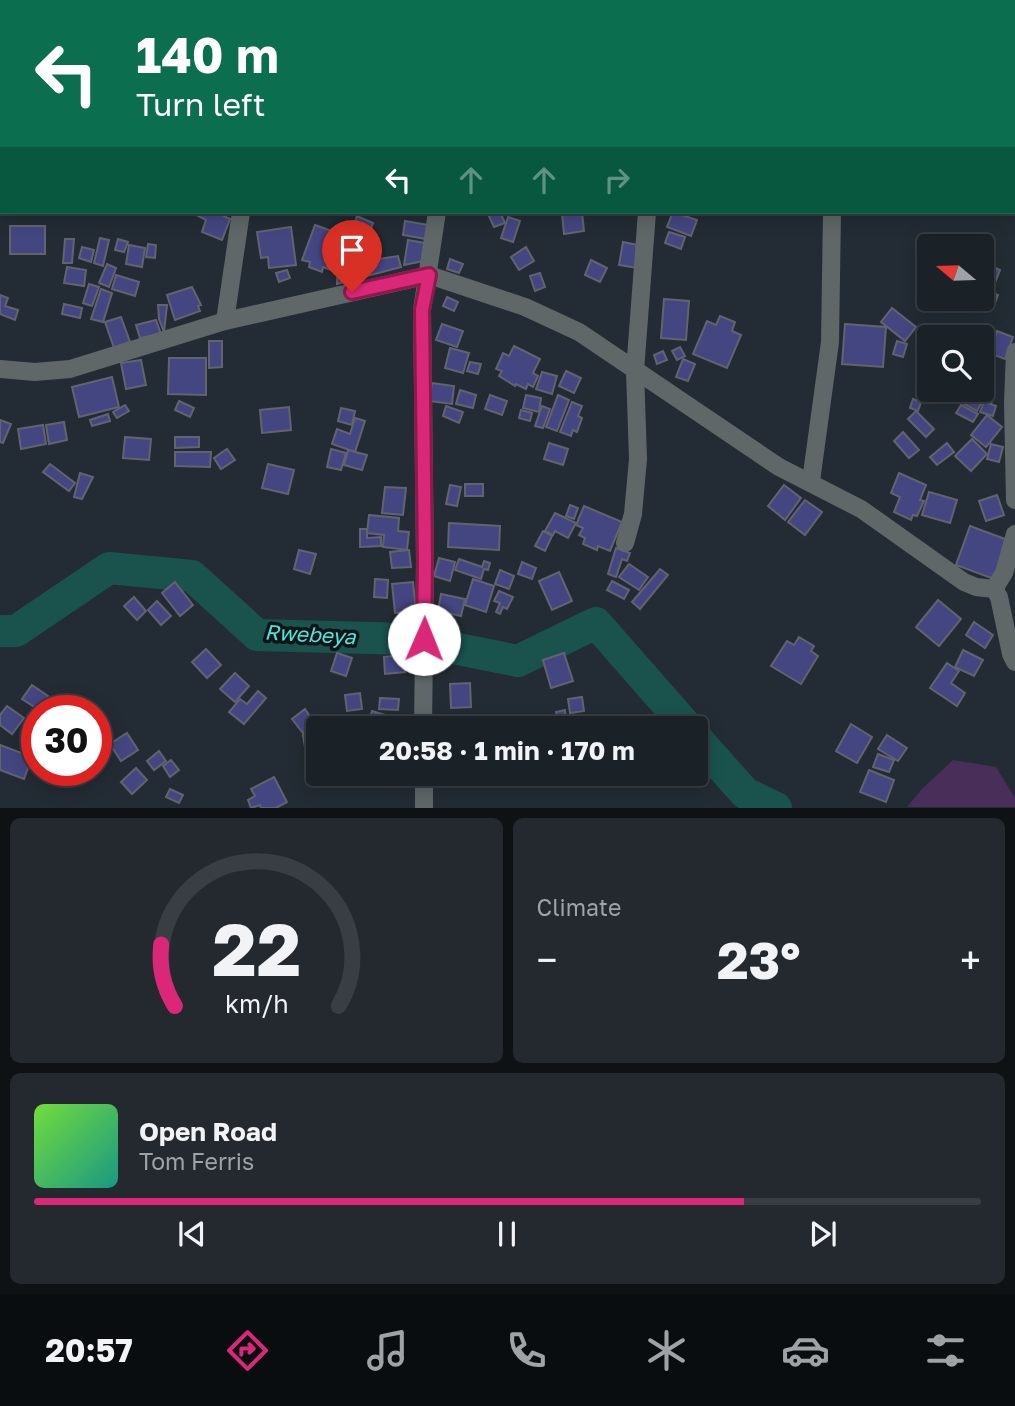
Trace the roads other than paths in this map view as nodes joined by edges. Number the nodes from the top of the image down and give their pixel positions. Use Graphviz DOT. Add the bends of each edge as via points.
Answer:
graph roads {
  1 [pos="241,214"];
  2 [pos="437,214"];
  3 [pos="647,214"];
  4 [pos="832,214"];
  5 [pos="429,275"];
  6 [pos="225,321"];
  7 [pos="1015,352"];
  8 [pos="0,369"];
  9 [pos="635,371"];
  10 [pos="811,481"];
  11 [pos="1015,500"];
  12 [pos="1015,534"];
  13 [pos="625,543"];
  14 [pos="994,589"];
  15 [pos="1015,662"];
  16 [pos="423,716"];
  17 [pos="424,786"];
  18 [pos="424,807"];
  1 -- 6 [label="street"];
  2 -- 5 [label="street"];
  3 -- 9 [label="street"];
  4 -- 10 [label="street" via="830,342"];
  5 -- 6 [label="street"];
  5 -- 9 [label="street" via="525,307 579,332"];
  5 -- 16 [label="street" via="422,310"];
  6 -- 8 [label="street" via="70,369"];
  7 -- 11 [label="street"];
  9 -- 10 [label="street" via="779,467"];
  9 -- 13 [label="street" via="638,459"];
  10 -- 14 [label="street" via="861,509 964,582"];
  12 -- 14 [label="street" via="1004,573"];
  14 -- 15 [label="street"];
  17 -- 18 [label="street"];
}
